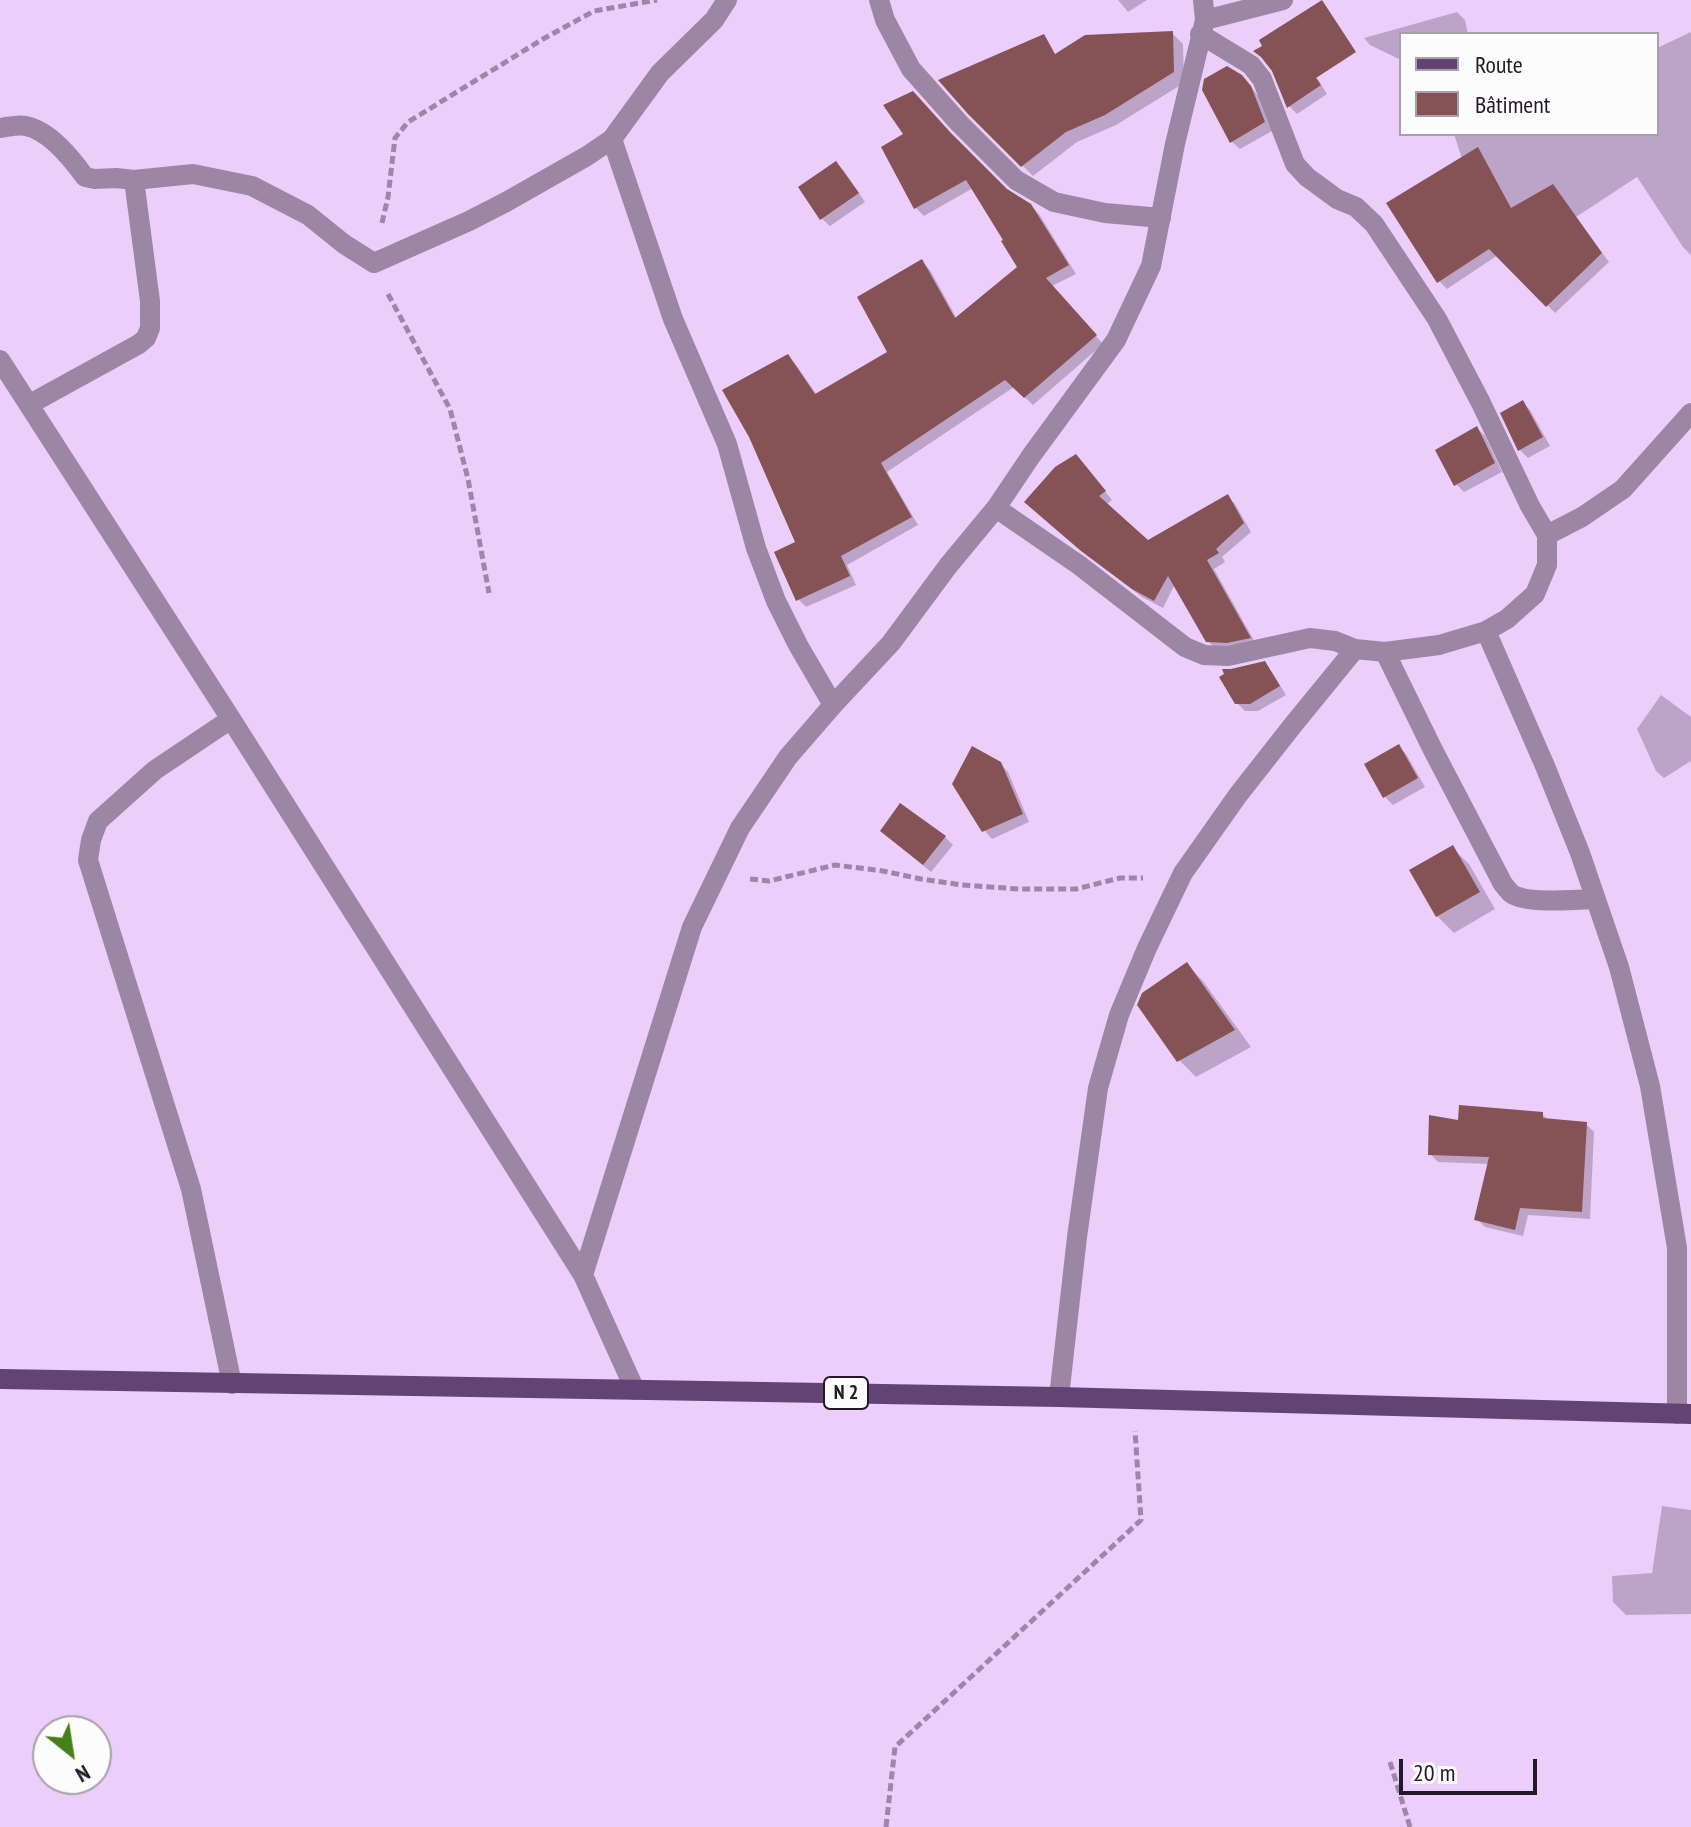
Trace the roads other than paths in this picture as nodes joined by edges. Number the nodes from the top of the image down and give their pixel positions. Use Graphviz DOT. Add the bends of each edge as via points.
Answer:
graph roads {
  1 [pos="727,0"];
  2 [pos="879,0"];
  3 [pos="1283,0"];
  4 [pos="1203,18"];
  5 [pos="0,128"];
  6 [pos="612,139"];
  7 [pos="134,180"];
  8 [pos="1161,218"];
  9 [pos="2,371"];
  10 [pos="30,404"];
  11 [pos="1691,413"];
  12 [pos="996,508"];
  13 [pos="1547,535"];
  14 [pos="1486,631"];
  15 [pos="1355,649"];
  16 [pos="1385,652"];
  17 [pos="833,705"];
  18 [pos="231,719"];
  19 [pos="1595,899"];
  20 [pos="583,1275"];
  21 [pos="0,1379"];
  22 [pos="232,1384"];
  23 [pos="635,1390"];
  24 [pos="1059,1397"];
  25 [pos="1684,1414"];
  1 -- 6 [label="street" via="660,73"];
  2 -- 8 [label="street" via="911,69 1016,180 1054,202"];
  3 -- 4 [label="street"];
  4 -- 8 [label="street"];
  4 -- 13 [label="street" via="1262,79 1295,164 1374,224 1437,319"];
  5 -- 7 [label="street" via="36,129 85,177"];
  6 -- 7 [label="street" via="506,202 374,263 308,215 252,186 193,174"];
  6 -- 17 [label="street" via="673,319 727,444 776,601"];
  7 -- 10 [label="street" via="150,301 146,338"];
  8 -- 12 [label="street" via="1151,266 1116,340"];
  9 -- 10 [label="street"];
  10 -- 18 [label="street"];
  11 -- 13 [label="street" via="1623,489"];
  12 -- 15 [label="street" via="1185,647 1204,655 1228,656 1310,638"];
  12 -- 17 [label="street" via="891,643"];
  13 -- 14 [label="street" via="1547,565 1535,594"];
  14 -- 16 [label="street" via="1439,645"];
  14 -- 19 [label="street"];
  15 -- 16 [label="street"];
  15 -- 24 [label="street" via="1183,873 1119,1015 1098,1088"];
  16 -- 19 [label="street" via="1503,884 1513,895 1528,899"];
  17 -- 20 [label="street" via="788,757 740,828 692,927"];
  18 -- 20 [label="street"];
  18 -- 22 [label="street" via="155,770 98,821 88,860 191,1189"];
  19 -- 25 [label="street" via="1650,1086 1677,1248"];
  20 -- 23 [label="street"];
  21 -- 22 [label="main road, N 2"];
  22 -- 23 [label="main road, N 2"];
  23 -- 24 [label="main road, N 2"];
  24 -- 25 [label="main road, N 2"];
}
